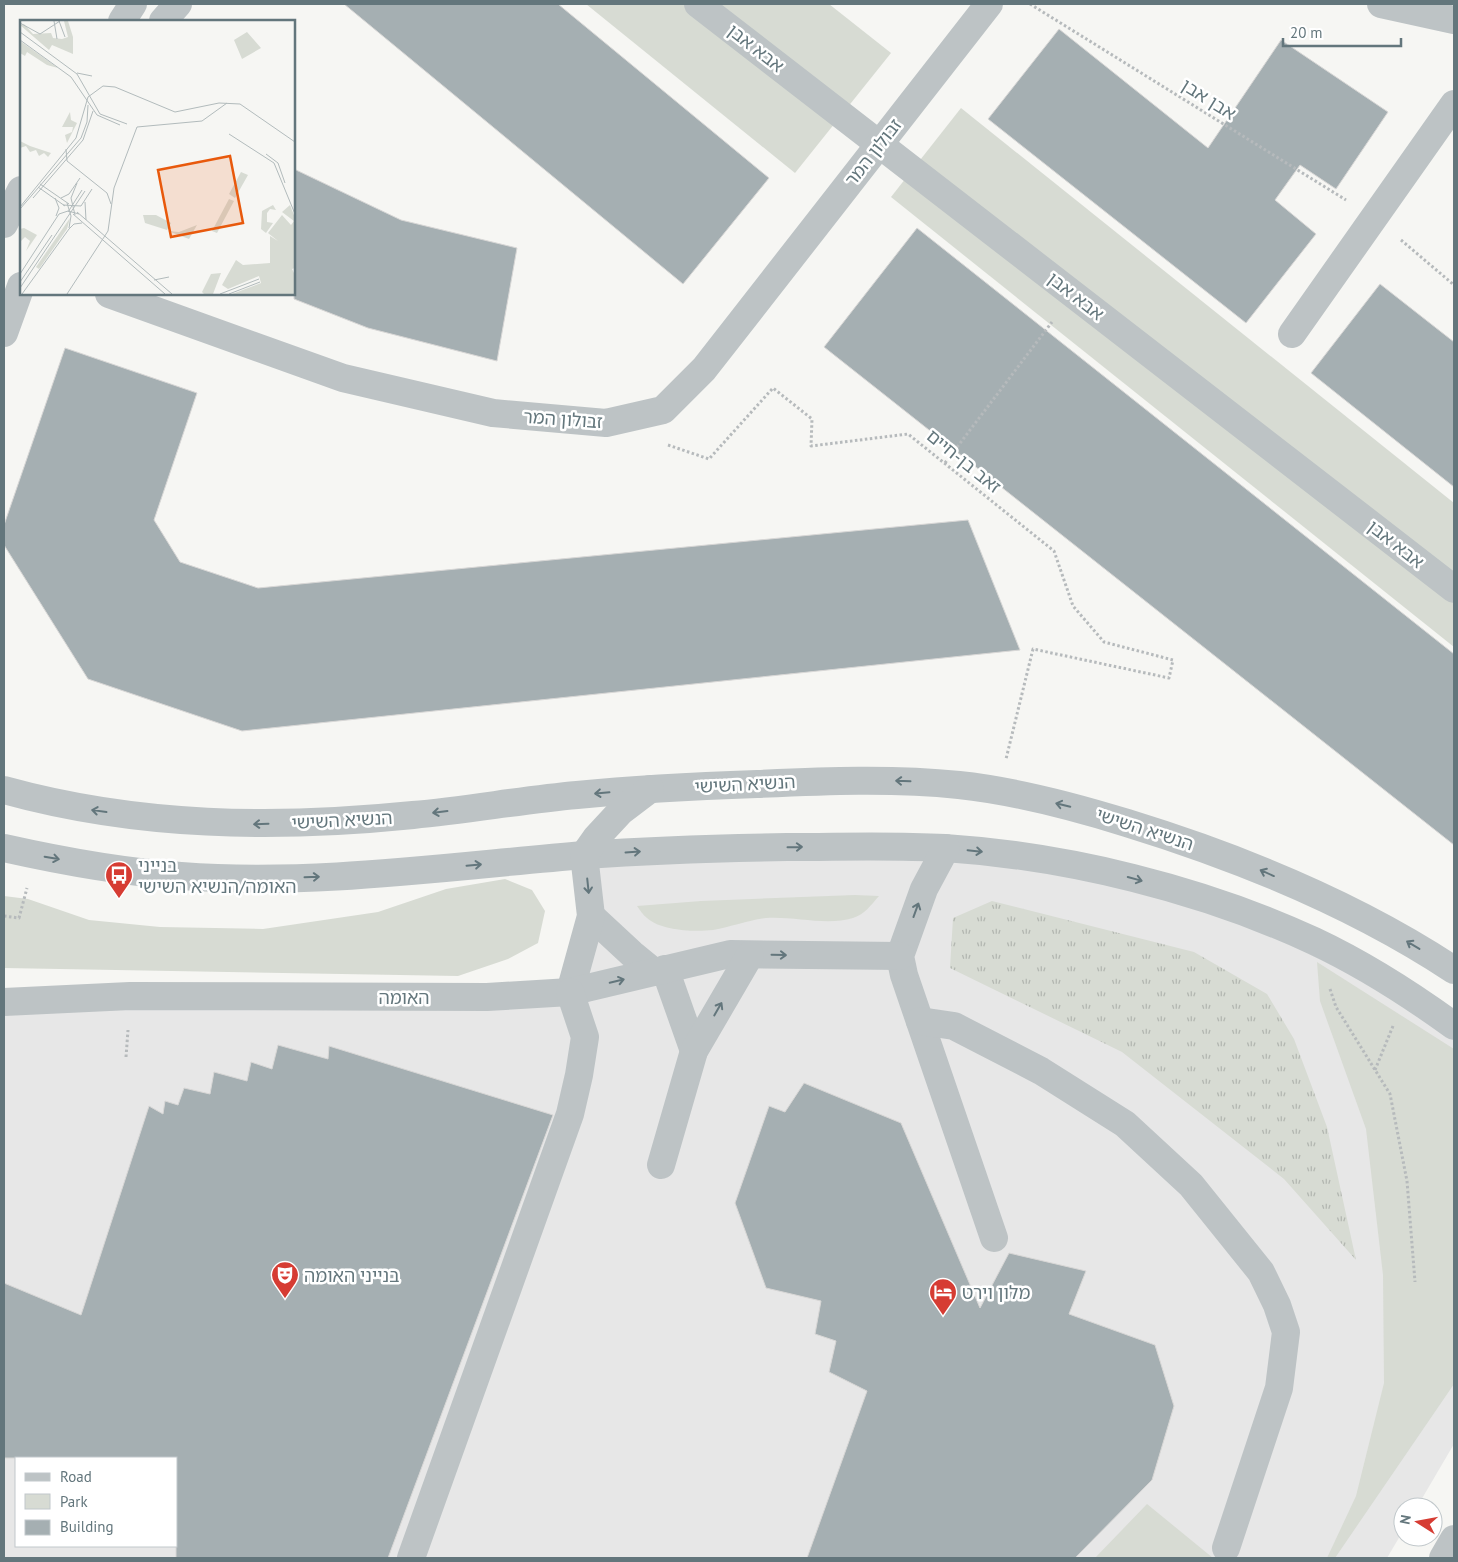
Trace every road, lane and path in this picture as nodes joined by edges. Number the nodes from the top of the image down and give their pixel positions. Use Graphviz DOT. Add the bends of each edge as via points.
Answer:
graph roads {
  1 [pos="133,4"];
  2 [pos="178,4"];
  3 [pos="698,4"];
  4 [pos="988,4"];
  5 [pos="1030,4"];
  6 [pos="1381,4"];
  7 [pos="123,20"];
  8 [pos="165,20"];
  9 [pos="1454,20"];
  10 [pos="1454,104"];
  11 [pos="880,144"];
  12 [pos="20,192"];
  13 [pos="1374,217"];
  14 [pos="4,224"];
  15 [pos="1454,285"];
  16 [pos="20,289"];
  17 [pos="1073,294"];
  18 [pos="112,295"];
  19 [pos="4,333"];
  20 [pos="1292,334"];
  21 [pos="662,443"];
  22 [pos="945,463"];
  23 [pos="1454,588"];
  24 [pos="650,788"];
  25 [pos="4,790"];
  26 [pos="998,791"];
  27 [pos="4,848"];
  28 [pos="946,848"];
  29 [pos="584,855"];
  30 [pos="4,916"];
  31 [pos="590,916"];
  32 [pos="19,918"];
  33 [pos="1314,941"];
  34 [pos="750,955"];
  35 [pos="900,956"];
  36 [pos="1454,970"];
  37 [pos="660,971"];
  38 [pos="570,992"];
  39 [pos="1407,993"];
  40 [pos="4,1002"];
  41 [pos="920,1021"];
  42 [pos="1454,1026"];
  43 [pos="694,1051"];
  44 [pos="1375,1070"];
  45 [pos="661,1165"];
  46 [pos="994,1238"];
  47 [pos="1415,1282"];
  48 [pos="1454,1540"];
  49 [pos="1226,1548"];
  50 [pos="411,1558"];
  51 [pos="1442,1558"];
  1 -- 7 [label="street"];
  2 -- 8 [label="street"];
  3 -- 11 [label="street, אבא אבן"];
  4 -- 11 [label="street, זבולון המר"];
  5 -- 13 [label="path, אבן אבן"];
  6 -- 9 [label="street"];
  10 -- 13 [label="street"];
  11 -- 17 [label="street, אבא אבן"];
  11 -- 18 [label="street, זבולון המר" via="704,369 663,410 606,423 493,413 343,378"];
  12 -- 14 [label="street"];
  13 -- 15 [label="path"];
  13 -- 20 [label="street"];
  16 -- 19 [label="street"];
  17 -- 22 [label="path"];
  17 -- 23 [label="street, אבא אבן"];
  21 -- 22 [label="path, זאב בן-חיים" via="709,459 773,388 812,419 812,446 908,434"];
  22 -- 26 [label="path, זאב בן-חיים" via="1054,551 1074,606 1104,642 1173,660 1169,678 1033,649"];
  24 -- 25 [label="street, הנשיא השישי, one-way" via="414,815 244,824 158,819 91,810"];
  26 -- 24 [label="street, הנשיא השישי, one-way" via="950,784 877,781"];
  24 -- 29 [label="street" via="621,810"];
  36 -- 26 [label="street, הנשיא השישי, one-way" via="1352,911 1257,868 1174,837 1090,812"];
  27 -- 29 [label="street, one-way" via="123,870 260,878 355,875"];
  29 -- 28 [label="street, one-way" via="752,848"];
  28 -- 33 [label="street, one-way" via="1045,860 1120,875 1188,893"];
  35 -- 28 [label="street, one-way" via="924,889"];
  29 -- 31 [label="street, one-way"];
  30 -- 32 [label="path"];
  31 -- 37 [label="street" via="632,954"];
  31 -- 38 [label="street"];
  33 -- 39 [label="street"];
  33 -- 44 [label="path" via="1336,1007"];
  34 -- 35 [label="street, האומה, one-way"];
  34 -- 37 [label="street, האומה" via="730,954"];
  43 -- 34 [label="street, one-way"];
  35 -- 41 [label="street"];
  38 -- 37 [label="street, האומה, one-way"];
  37 -- 43 [label="street"];
  38 -- 40 [label="street, האומה" via="487,997 130,996"];
  38 -- 50 [label="street" via="585,1037 570,1114"];
  39 -- 42 [label="street"];
  39 -- 44 [label="path"];
  41 -- 46 [label="street"];
  41 -- 49 [label="street" via="954,1026 1041,1071 1125,1124 1191,1185 1261,1272 1278,1305 1286,1332 1279,1388"];
  43 -- 45 [label="street"];
  44 -- 47 [label="path" via="1390,1094 1407,1181"];
  48 -- 51 [label="street"];
}
